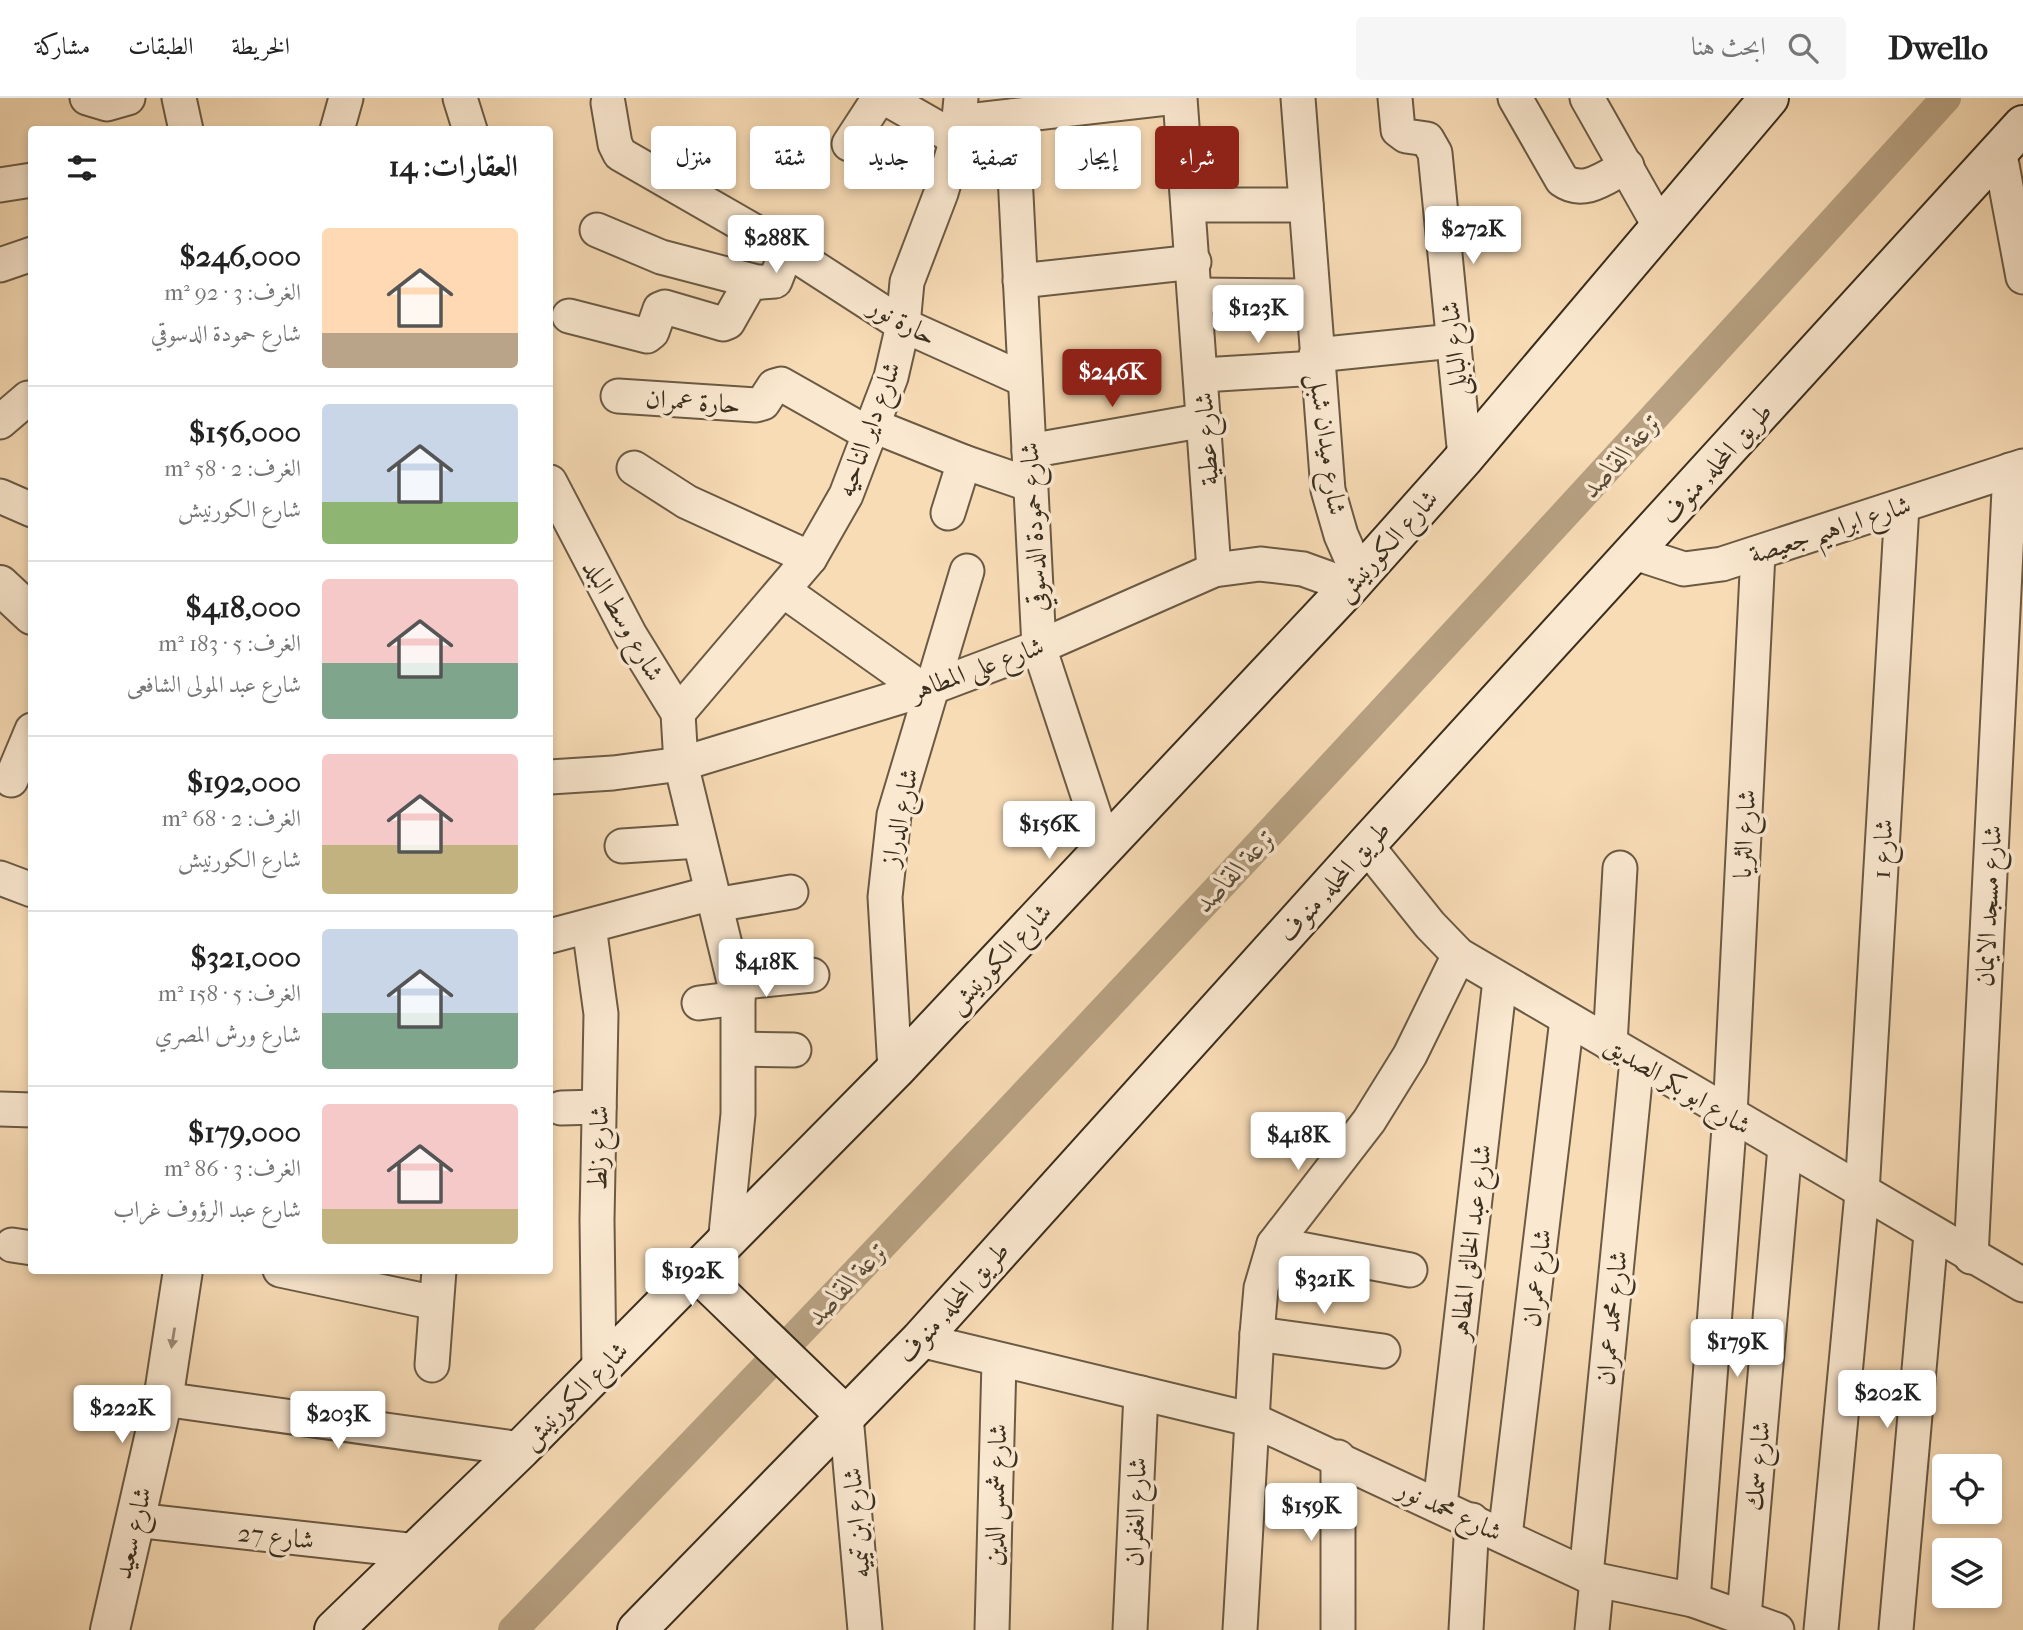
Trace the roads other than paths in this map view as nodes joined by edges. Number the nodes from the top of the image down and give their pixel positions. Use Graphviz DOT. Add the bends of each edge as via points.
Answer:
graph roads {
  1 [pos="87,98"];
  2 [pos="128,98"];
  3 [pos="179,98"];
  4 [pos="346,98"];
  5 [pos="460,98"];
  6 [pos="879,98"];
  7 [pos="885,98"];
  8 [pos="1167,98"];
  9 [pos="1180,98"];
  10 [pos="1298,98"];
  11 [pos="1395,98"];
  12 [pos="1515,98"];
  13 [pos="1587,98"];
  14 [pos="1767,99"];
  15 [pos="608,103"];
  16 [pos="1086,103"];
  17 [pos="1012,116"];
  18 [pos="959,120"];
  19 [pos="185,126"];
  20 [pos="338,126"];
  21 [pos="469,126"];
  22 [pos="861,126"];
  23 [pos="2011,137"];
  24 [pos="1627,166"];
  25 [pos="28,180"];
  26 [pos="0,184"];
  27 [pos="1189,205"];
  28 [pos="1306,205"];
  29 [pos="1660,227"];
  30 [pos="597,230"];
  31 [pos="787,250"];
  32 [pos="28,255"];
  33 [pos="1194,262"];
  34 [pos="0,265"];
  35 [pos="2023,276"];
  36 [pos="753,281"];
  37 [pos="1020,281"];
  38 [pos="1196,296"];
  39 [pos="1312,296"];
  40 [pos="569,316"];
  41 [pos="903,325"];
  42 [pos="1453,341"];
  43 [pos="1317,362"];
  44 [pos="1202,375"];
  45 [pos="1025,380"];
  46 [pos="618,396"];
  47 [pos="28,398"];
  48 [pos="1205,420"];
  49 [pos="0,422"];
  50 [pos="872,430"];
  51 [pos="1029,451"];
  52 [pos="1465,457"];
  53 [pos="964,462"];
  54 [pos="634,468"];
  55 [pos="2016,468"];
  56 [pos="1031,485"];
  57 [pos="554,503"];
  58 [pos="1902,506"];
  59 [pos="948,513"];
  60 [pos="1635,553"];
  61 [pos="1758,553"];
  62 [pos="810,558"];
  63 [pos="1214,570"];
  64 [pos="967,571"];
  65 [pos="1355,581"];
  66 [pos="0,585"];
  67 [pos="785,591"];
  68 [pos="28,611"];
  69 [pos="1039,647"];
  70 [pos="928,688"];
  71 [pos="678,713"];
  72 [pos="28,740"];
  73 [pos="681,764"];
  74 [pos="553,777"];
  75 [pos="11,780"];
  76 [pos="699,841"];
  77 [pos="1104,844"];
  78 [pos="1366,845"];
  79 [pos="622,846"];
  80 [pos="1620,868"];
  81 [pos="0,878"];
  82 [pos="28,888"];
  83 [pos="791,892"];
  84 [pos="714,899"];
  85 [pos="589,926"];
  86 [pos="553,935"];
  87 [pos="1459,955"];
  88 [pos="812,975"];
  89 [pos="1500,979"];
  90 [pos="737,990"];
  91 [pos="699,1003"];
  92 [pos="1567,1019"];
  93 [pos="740,1049"];
  94 [pos="794,1050"];
  95 [pos="1623,1052"];
  96 [pos="895,1070"];
  97 [pos="599,1107"];
  98 [pos="561,1108"];
  99 [pos="0,1109"];
  100 [pos="28,1110"];
  101 [pos="1730,1115"];
  102 [pos="1785,1147"];
  103 [pos="1862,1193"];
  104 [pos="1931,1234"];
  105 [pos="725,1244"];
  106 [pos="1274,1244"];
  107 [pos="1971,1257"];
  108 [pos="1410,1270"];
  109 [pos="697,1272"];
  110 [pos="183,1274"];
  111 [pos="318,1274"];
  112 [pos="2023,1285"];
  113 [pos="438,1287"];
  114 [pos="1257,1334"];
  115 [pos="920,1340"];
  116 [pos="1383,1351"];
  117 [pos="999,1361"];
  118 [pos="432,1365"];
  119 [pos="599,1370"];
  120 [pos="1140,1394"];
  121 [pos="163,1399"];
  122 [pos="836,1406"];
  123 [pos="1253,1420"];
  124 [pos="521,1449"];
  125 [pos="1338,1457"];
  126 [pos="1440,1505"];
  127 [pos="135,1520"];
  128 [pos="1472,1520"];
  129 [pos="1505,1536"];
  130 [pos="417,1551"];
  131 [pos="1591,1578"];
  132 [pos="1693,1600"];
  133 [pos="1744,1616"];
  134 [pos="110,1630"];
  135 [pos="334,1630"];
  136 [pos="637,1630"];
  137 [pos="865,1630"];
  138 [pos="992,1630"];
  139 [pos="1130,1630"];
  140 [pos="1240,1630"];
  141 [pos="1338,1630"];
  142 [pos="1466,1630"];
  143 [pos="1592,1630"];
  144 [pos="1777,1630"];
  145 [pos="1821,1630"];
  146 [pos="1896,1630"];
  1 -- 2 [label="street" via="107,104"];
  3 -- 19 [label="street"];
  4 -- 20 [label="street"];
  5 -- 21 [label="street"];
  6 -- 22 [label="street"];
  7 -- 18 [label="street"];
  8 -- 16 [label="street"];
  9 -- 27 [label="street, شارع عطية"];
  10 -- 28 [label="street, شارع ميدان شبل"];
  11 -- 42 [label="street, شارع البابلى" via="1398,130 1427,139 1435,153"];
  12 -- 24 [label="street" via="1562,180 1571,186 1592,185"];
  13 -- 24 [label="street"];
  14 -- 29 [label="main road, شارع الكورنيش"];
  15 -- 31 [label="street, حارة نور" via="620,154"];
  16 -- 17 [label="street"];
  17 -- 18 [label="street"];
  17 -- 37 [label="street, شارع حمودة الدسوقي"];
  18 -- 41 [label="street, شارع داير الناحيه" via="942,193 907,282"];
  23 -- 35 [label="street"];
  23 -- 60 [label="main road, طريق المحله, منوف"];
  24 -- 29 [label="street"];
  25 -- 26 [label="street"];
  27 -- 28 [label="street"];
  27 -- 33 [label="street, شارع عطية"];
  28 -- 39 [label="street, شارع ميدان شبل"];
  29 -- 52 [label="main road, شارع الكورنيش"];
  30 -- 36 [label="street" via="661,257"];
  31 -- 36 [label="street" via="775,281"];
  31 -- 41 [label="street, حارة نور"];
  32 -- 34 [label="street"];
  33 -- 37 [label="street"];
  33 -- 38 [label="street, شارع عطية"];
  36 -- 40 [label="street" via="723,324 665,307 647,336"];
  37 -- 45 [label="street, شارع حمودة الدسوقي"];
  38 -- 39 [label="street"];
  38 -- 44 [label="street, شارع عطية"];
  39 -- 43 [label="street, شارع ميدان شبل"];
  41 -- 45 [label="street, حارة نور"];
  41 -- 50 [label="street, شارع داير الناحيه"];
  42 -- 43 [label="street"];
  42 -- 52 [label="street, شارع البابلى"];
  43 -- 44 [label="street"];
  43 -- 65 [label="street, شارع ميدان شبل" via="1328,491"];
  44 -- 48 [label="street, شارع عطية"];
  45 -- 51 [label="street, شارع حمودة الدسوقي"];
  46 -- 50 [label="street, حارة عمران" via="757,405 774,386 782,384"];
  47 -- 49 [label="street"];
  48 -- 51 [label="street"];
  48 -- 63 [label="street, شارع عطية"];
  50 -- 53 [label="street"];
  50 -- 62 [label="street, شارع داير الناحيه" via="846,495"];
  51 -- 56 [label="street, شارع حمودة الدسوقي"];
  52 -- 65 [label="main road, شارع الكورنيش"];
  53 -- 56 [label="street"];
  53 -- 59 [label="street"];
  54 -- 62 [label="street" via="687,502"];
  55 -- 58 [label="street, شارع ابراهيم جعيصة"];
  55 -- 107 [label="street, شارع مسجد الايمان"];
  56 -- 69 [label="street, شارع حمودة الدسوقي"];
  57 -- 71 [label="street, شارع وسط البلد"];
  58 -- 61 [label="street, شارع ابراهيم جعيصة"];
  58 -- 103 [label="street, شارع 1"];
  60 -- 61 [label="street, شارع ابراهيم جعيصة" via="1684,569"];
  60 -- 78 [label="main road, طريق المحله, منوف"];
  61 -- 101 [label="street, شارع الثريا"];
  62 -- 67 [label="street, شارع داير الناحيه"];
  63 -- 65 [label="street, شارع على المطاهر" via="1260,564"];
  63 -- 69 [label="street, شارع على المطاهر"];
  64 -- 70 [label="street, شارع الدراز"];
  65 -- 77 [label="main road, شارع الكورنيش"];
  66 -- 68 [label="main road"];
  67 -- 70 [label="street"];
  67 -- 71 [label="street, شارع داير الناحيه"];
  69 -- 70 [label="street, شارع على المطاهر"];
  69 -- 77 [label="street, شارع حمودة الدسوقي"];
  70 -- 73 [label="street, شارع على المطاهر"];
  70 -- 96 [label="street, شارع الدراز" via="894,815 888,856 886,939"];
  71 -- 73 [label="street, شارع وسط البلد"];
  72 -- 75 [label="street"];
  73 -- 74 [label="street"];
  73 -- 76 [label="street, شارع وسط البلد"];
  76 -- 79 [label="street"];
  76 -- 84 [label="street, شارع وسط البلد"];
  77 -- 96 [label="main road, شارع الكورنيش"];
  78 -- 87 [label="street, شارع ابو بكر الصديق"];
  78 -- 115 [label="main road, طريق المحله, منوف"];
  80 -- 95 [label="street, شارع محمد عمران"];
  81 -- 82 [label="street"];
  83 -- 84 [label="street"];
  84 -- 85 [label="street"];
  84 -- 90 [label="street, شارع وسط البلد"];
  85 -- 86 [label="street"];
  85 -- 97 [label="street, شارع زلط" via="601,1014"];
  87 -- 89 [label="street, شارع ابو بكر الصديق"];
  87 -- 106 [label="street" via="1410,1055 1369,1121"];
  88 -- 90 [label="street"];
  89 -- 92 [label="street, شارع ابو بكر الصديق"];
  89 -- 126 [label="street, شارع عبد الخالق المطاهر"];
  90 -- 91 [label="street"];
  90 -- 93 [label="street, شارع وسط البلد"];
  92 -- 95 [label="street, شارع ابو بكر الصديق"];
  92 -- 129 [label="street, شارع عمران"];
  93 -- 94 [label="street"];
  93 -- 105 [label="street, شارع وسط البلد"];
  95 -- 101 [label="street, شارع ابو بكر الصديق"];
  95 -- 131 [label="street, شارع محمد عمران"];
  96 -- 105 [label="main road, شارع الكورنيش"];
  97 -- 98 [label="street"];
  97 -- 119 [label="street, شارع زلط"];
  99 -- 100 [label="street"];
  101 -- 102 [label="street, شارع ابو بكر الصديق"];
  101 -- 132 [label="street, شارع الثريا"];
  102 -- 103 [label="street, شارع ابو بكر الصديق"];
  102 -- 133 [label="street, شارع سمك"];
  103 -- 104 [label="street, شارع ابو بكر الصديق"];
  103 -- 145 [label="street, شارع 1"];
  104 -- 107 [label="street, شارع ابو بكر الصديق"];
  104 -- 146 [label="street"];
  105 -- 109 [label="main road, شارع الكورنيش"];
  106 -- 108 [label="street"];
  106 -- 114 [label="street" via="1261,1288"];
  107 -- 112 [label="street, شارع ابو بكر الصديق"];
  109 -- 119 [label="main road, شارع الكورنيش"];
  109 -- 122 [label="main road"];
  110 -- 121 [label="main road, شارع سعيد, one-way"];
  111 -- 113 [label="street"];
  113 -- 118 [label="street"];
  114 -- 116 [label="street"];
  114 -- 123 [label="street"];
  115 -- 117 [label="street, شارع محمد نور"];
  115 -- 122 [label="main road, طريق المحله, منوف"];
  117 -- 120 [label="street, شارع محمد نور"];
  117 -- 138 [label="street, شارع شمس الدين"];
  119 -- 124 [label="main road, شارع الكورنيش"];
  120 -- 123 [label="street, شارع محمد نور"];
  120 -- 139 [label="street, شارع الغفران"];
  121 -- 124 [label="street"];
  121 -- 127 [label="main road, شارع سعيد"];
  122 -- 136 [label="main road, طريق المحله, منوف"];
  122 -- 137 [label="street, شارع ابن تيميه"];
  123 -- 125 [label="street, شارع محمد نور"];
  123 -- 140 [label="street"];
  124 -- 130 [label="main road, شارع الكورنيش"];
  125 -- 126 [label="street, شارع محمد نور"];
  125 -- 141 [label="street"];
  126 -- 128 [label="street, شارع محمد نور"];
  127 -- 130 [label="street, شارع 27"];
  127 -- 134 [label="main road, شارع سعيد"];
  128 -- 129 [label="street, شارع محمد نور"];
  128 -- 142 [label="street"];
  129 -- 131 [label="street, شارع محمد نور"];
  130 -- 135 [label="main road, شارع الكورنيش"];
  131 -- 132 [label="street, شارع محمد نور"];
  131 -- 143 [label="street, شارع محمد عمران"];
  132 -- 133 [label="street, شارع محمد نور"];
  133 -- 144 [label="street, شارع محمد نور"];
}
